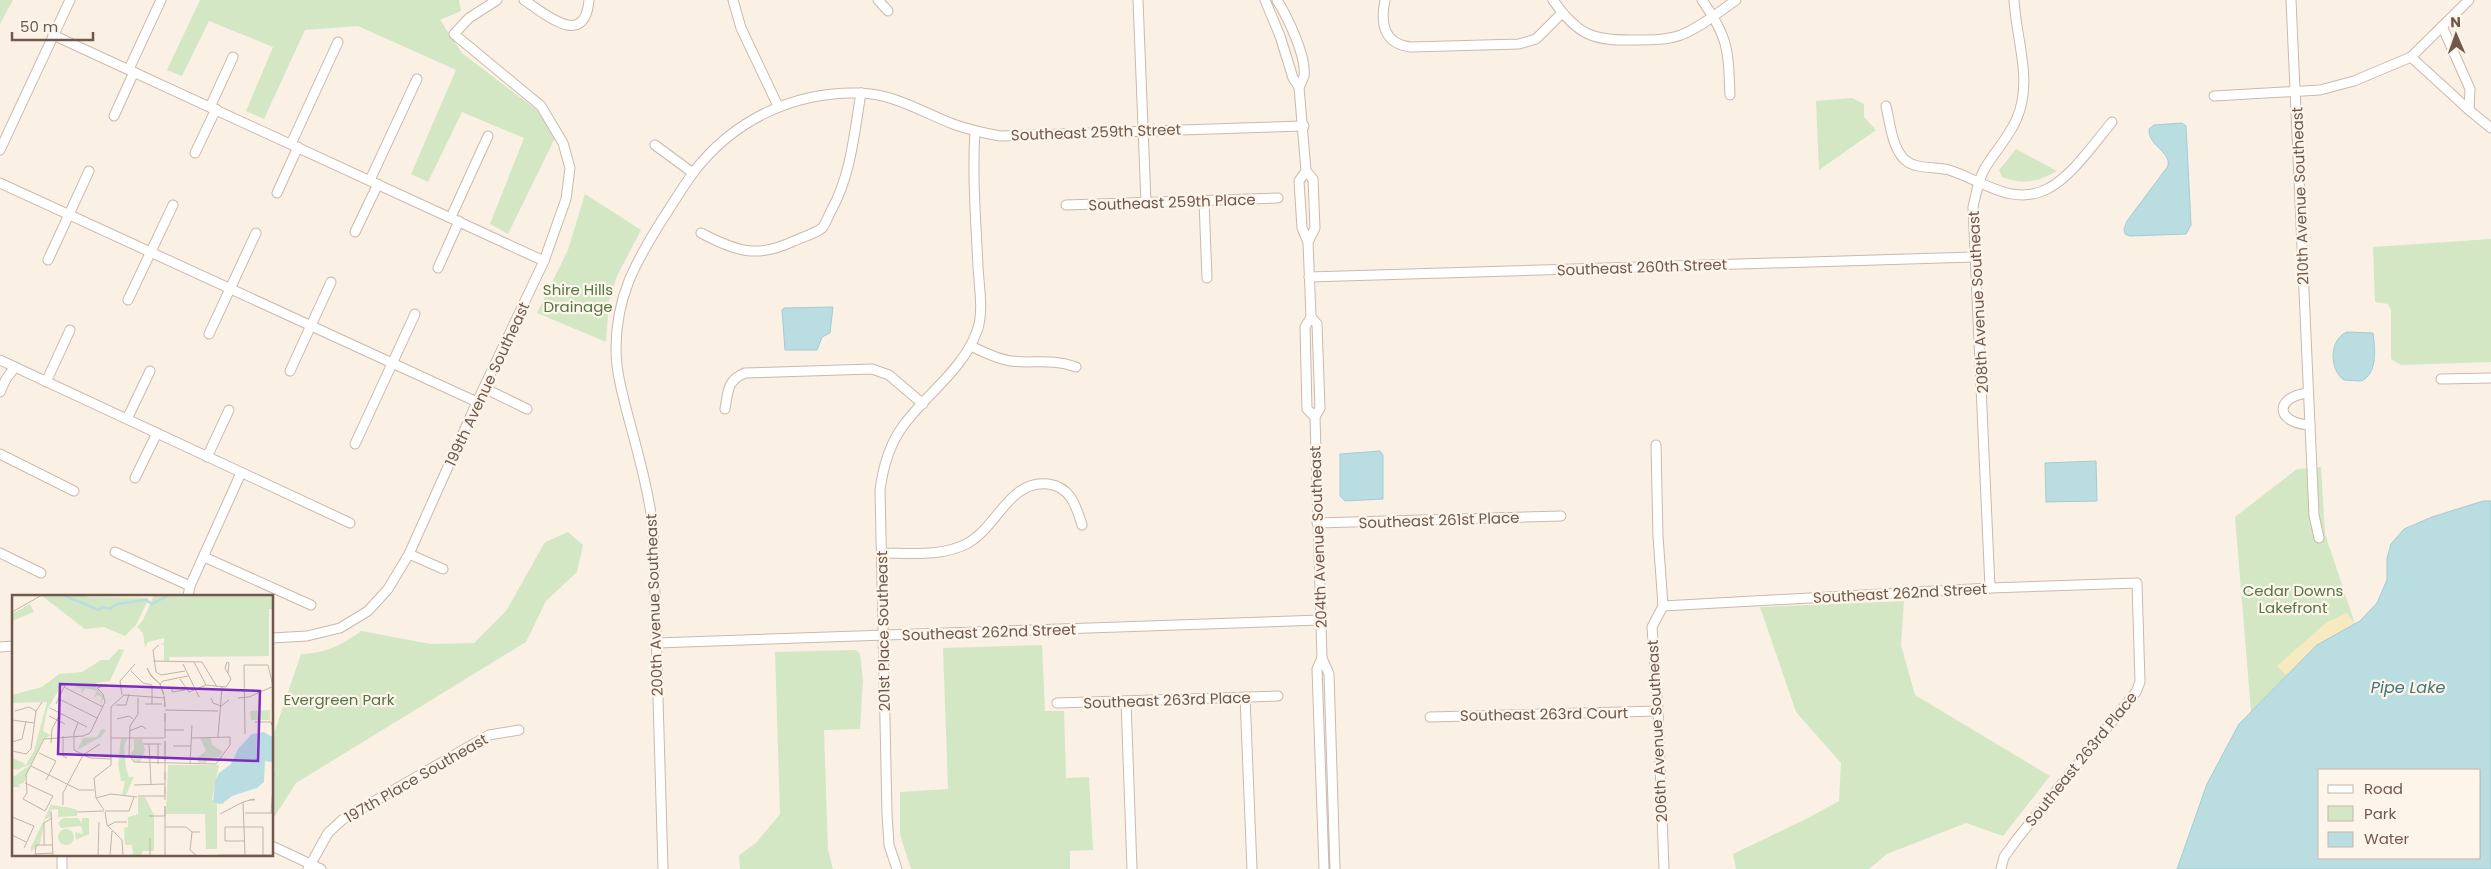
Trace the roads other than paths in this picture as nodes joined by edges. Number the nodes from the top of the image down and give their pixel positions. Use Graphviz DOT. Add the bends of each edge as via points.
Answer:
graph roads {
  1 [pos="70,0"];
  2 [pos="161,0"];
  3 [pos="497,0"];
  4 [pos="524,0"];
  5 [pos="589,0"];
  6 [pos="733,0"];
  7 [pos="878,0"];
  8 [pos="1138,0"];
  9 [pos="1265,0"];
  10 [pos="1277,0"];
  11 [pos="1385,0"];
  12 [pos="1553,0"];
  13 [pos="1702,0"];
  14 [pos="1736,0"];
  15 [pos="2014,0"];
  16 [pos="2291,0"];
  17 [pos="2469,0"];
  18 [pos="888,11"];
  19 [pos="1562,13"];
  20 [pos="1713,17"];
  21 [pos="2442,26"];
  22 [pos="54,35"];
  23 [pos="338,42"];
  24 [pos="233,57"];
  25 [pos="2411,57"];
  26 [pos="132,71"];
  27 [pos="417,79"];
  28 [pos="1299,87"];
  29 [pos="2296,92"];
  30 [pos="861,93"];
  31 [pos="1730,95"];
  32 [pos="2214,96"];
  33 [pos="778,106"];
  34 [pos="1886,106"];
  35 [pos="213,108"];
  36 [pos="2469,110"];
  37 [pos="114,116"];
  38 [pos="2112,122"];
  39 [pos="1304,126"];
  40 [pos="2491,128"];
  41 [pos="1144,130"];
  42 [pos="974,131"];
  43 [pos="488,136"];
  44 [pos="2,139"];
  45 [pos="655,145"];
  46 [pos="295,146"];
  47 [pos="0,150"];
  48 [pos="196,153"];
  49 [pos="89,171"];
  50 [pos="1306,171"];
  51 [pos="693,173"];
  52 [pos="374,182"];
  53 [pos="0,183"];
  54 [pos="1978,184"];
  55 [pos="277,193"];
  56 [pos="1278,198"];
  57 [pos="1204,201"];
  58 [pos="1146,203"];
  59 [pos="173,205"];
  60 [pos="1066,205"];
  61 [pos="69,214"];
  62 [pos="455,219"];
  63 [pos="256,232"];
  64 [pos="355,232"];
  65 [pos="701,233"];
  66 [pos="1308,242"];
  67 [pos="151,252"];
  68 [pos="1974,257"];
  69 [pos="48,260"];
  70 [pos="544,260"];
  71 [pos="438,268"];
  72 [pos="1309,277"];
  73 [pos="1207,278"];
  74 [pos="331,282"];
  75 [pos="230,288"];
  76 [pos="128,300"];
  77 [pos="415,314"];
  78 [pos="311,326"];
  79 [pos="70,330"];
  80 [pos="209,334"];
  81 [pos="971,346"];
  82 [pos="0,360"];
  83 [pos="392,363"];
  84 [pos="15,367"];
  85 [pos="1076,367"];
  86 [pos="150,371"];
  87 [pos="290,371"];
  88 [pos="2441,378"];
  89 [pos="2491,378"];
  90 [pos="46,382"];
  91 [pos="484,388"];
  92 [pos="0,392"];
  93 [pos="2308,393"];
  94 [pos="477,402"];
  95 [pos="923,404"];
  96 [pos="527,409"];
  97 [pos="725,409"];
  98 [pos="229,410"];
  99 [pos="127,419"];
  100 [pos="2310,425"];
  101 [pos="157,433"];
  102 [pos="355,444"];
  103 [pos="1656,445"];
  104 [pos="0,454"];
  105 [pos="207,457"];
  106 [pos="241,473"];
  107 [pos="135,478"];
  108 [pos="74,491"];
  109 [pos="1561,516"];
  110 [pos="1317,523"];
  111 [pos="350,524"];
  112 [pos="1082,525"];
  113 [pos="2319,538"];
  114 [pos="115,552"];
  115 [pos="0,553"];
  116 [pos="881,553"];
  117 [pos="409,554"];
  118 [pos="204,557"];
  119 [pos="443,569"];
  120 [pos="41,573"];
  121 [pos="2137,583"];
  122 [pos="190,586"];
  123 [pos="1990,588"];
  124 [pos="188,595"];
  125 [pos="311,605"];
  126 [pos="1663,606"];
  127 [pos="1320,620"];
  128 [pos="883,636"];
  129 [pos="274,638"];
  130 [pos="657,643"];
  131 [pos="1322,658"];
  132 [pos="1278,696"];
  133 [pos="1245,697"];
  134 [pos="1126,701"];
  135 [pos="1057,703"];
  136 [pos="1658,711"];
  137 [pos="1430,716"];
  138 [pos="518,730"];
  139 [pos="274,847"];
  140 [pos="62,856"];
  141 [pos="309,866"];
  142 [pos="62,869"];
  143 [pos="321,869"];
  144 [pos="663,869"];
  145 [pos="897,869"];
  146 [pos="1132,869"];
  147 [pos="1252,869"];
  148 [pos="1324,869"];
  149 [pos="1336,869"];
  150 [pos="1664,869"];
  151 [pos="2001,869"];
  1 -- 22 [label="street"];
  2 -- 26 [label="street"];
  3 -- 70 [label="street, 199th Avenue Southeast" via="469,18 454,34 541,106 564,142 570,168 566,199"];
  4 -- 5 [label="street" via="562,26 576,24 585,15"];
  6 -- 33 [label="street" via="741,28"];
  7 -- 18 [label="street"];
  8 -- 41 [label="street"];
  9 -- 28 [label="street, 204th Avenue Southeast"];
  10 -- 28 [label="street, 204th Avenue Southeast" via="1301,56 1304,75"];
  11 -- 19 [label="street" via="1386,32 1392,42 1411,47 1519,44 1536,39"];
  12 -- 19 [label="street"];
  13 -- 20 [label="street"];
  14 -- 20 [label="street"];
  15 -- 54 [label="street, 208th Avenue Southeast" via="2023,57 2023,95 2017,118"];
  16 -- 29 [label="street, 210th Avenue Southeast"];
  17 -- 21 [label="street"];
  19 -- 20 [label="street" via="1582,32 1608,41 1672,38"];
  20 -- 31 [label="street" via="1726,40"];
  21 -- 25 [label="street"];
  21 -- 36 [label="street" via="2470,89"];
  22 -- 26 [label="street"];
  22 -- 44 [label="street"];
  23 -- 46 [label="street"];
  24 -- 35 [label="street"];
  25 -- 29 [label="street" via="2354,81 2320,90"];
  25 -- 36 [label="street"];
  26 -- 35 [label="street"];
  26 -- 37 [label="street"];
  27 -- 52 [label="street"];
  28 -- 39 [label="street, 204th Avenue Southeast"];
  29 -- 32 [label="street"];
  29 -- 93 [label="street, 210th Avenue Southeast"];
  30 -- 33 [label="street, Southeast 259th Street" via="818,96"];
  30 -- 42 [label="street, Southeast 259th Street" via="892,98"];
  30 -- 65 [label="street" via="849,166 842,190 822,228 764,252 729,248"];
  33 -- 51 [label="street, 200th Avenue Southeast" via="747,123 713,149"];
  34 -- 54 [label="street" via="1895,143 1905,160 1919,166 1951,170"];
  35 -- 46 [label="street"];
  35 -- 48 [label="street"];
  36 -- 40 [label="street"];
  38 -- 54 [label="street" via="2051,188 2016,195"];
  39 -- 41 [label="street, Southeast 259th Street"];
  39 -- 50 [label="street, 204th Avenue Southeast"];
  41 -- 42 [label="street, Southeast 259th Street" via="1024,136"];
  41 -- 58 [label="street"];
  42 -- 81 [label="street" via="979,311 978,329"];
  43 -- 62 [label="street"];
  44 -- 47 [label="street"];
  45 -- 51 [label="street"];
  46 -- 52 [label="street"];
  46 -- 55 [label="street"];
  49 -- 61 [label="street"];
  50 -- 66 [label="street, 204th Avenue Southeast" via="1299,181 1302,228"];
  50 -- 66 [label="street, 204th Avenue Southeast" via="1313,179 1315,228"];
  51 -- 130 [label="street, 200th Avenue Southeast" via="628,279 620,310 616,349 618,372 650,507"];
  52 -- 62 [label="street"];
  52 -- 64 [label="street"];
  53 -- 61 [label="street"];
  54 -- 68 [label="street, 208th Avenue Southeast" via="1973,207"];
  56 -- 57 [label="street, Southeast 259th Place"];
  57 -- 58 [label="street, Southeast 259th Place"];
  57 -- 73 [label="street"];
  58 -- 60 [label="street, Southeast 259th Place"];
  59 -- 67 [label="street"];
  61 -- 67 [label="street"];
  61 -- 69 [label="street"];
  62 -- 70 [label="street"];
  62 -- 71 [label="street"];
  63 -- 75 [label="street"];
  66 -- 72 [label="street, 204th Avenue Southeast"];
  67 -- 75 [label="street"];
  67 -- 76 [label="street"];
  68 -- 72 [label="street, Southeast 260th Street"];
  68 -- 123 [label="street, 208th Avenue Southeast" via="1978,279"];
  70 -- 91 [label="street, 199th Avenue Southeast"];
  72 -- 110 [label="street, 204th Avenue Southeast" via="1310,317 1317,324 1320,399 1320,408 1314,417"];
  74 -- 78 [label="street"];
  75 -- 78 [label="street"];
  75 -- 80 [label="street"];
  77 -- 83 [label="street"];
  78 -- 83 [label="street"];
  78 -- 87 [label="street"];
  79 -- 90 [label="street"];
  81 -- 85 [label="street" via="1011,361 1046,360"];
  81 -- 95 [label="street, 201st Place Southeast"];
  82 -- 84 [label="street"];
  83 -- 94 [label="street"];
  83 -- 102 [label="street"];
  84 -- 90 [label="street"];
  84 -- 92 [label="street"];
  86 -- 99 [label="street"];
  88 -- 89 [label="street"];
  90 -- 99 [label="street"];
  91 -- 94 [label="street, 199th Avenue Southeast"];
  91 -- 96 [label="street"];
  93 -- 100 [label="street, 210th Avenue Southeast"];
  93 -- 100 [label="street" via="2292,396 2284,404 2284,410 2285,416 2293,423"];
  94 -- 117 [label="street, 199th Avenue Southeast"];
  95 -- 97 [label="street" via="889,375 864,368 745,373 735,377 730,384"];
  95 -- 116 [label="street, 201st Place Southeast" via="903,426 889,450 883,469"];
  98 -- 105 [label="street"];
  99 -- 101 [label="street"];
  100 -- 113 [label="street, 210th Avenue Southeast" via="2314,516"];
  101 -- 105 [label="street"];
  101 -- 107 [label="street"];
  103 -- 126 [label="street"];
  104 -- 108 [label="street"];
  105 -- 106 [label="street"];
  106 -- 111 [label="street"];
  106 -- 118 [label="street"];
  109 -- 110 [label="street, Southeast 261st Place"];
  110 -- 127 [label="street, 204th Avenue Southeast"];
  112 -- 116 [label="street" via="1076,503 1069,494 1055,484 1033,484 1014,495 986,528 969,542 938,552"];
  114 -- 122 [label="street"];
  115 -- 120 [label="street"];
  116 -- 128 [label="street, 201st Place Southeast"];
  117 -- 119 [label="street"];
  117 -- 129 [label="street, 199th Avenue Southeast" via="388,589 368,611 328,632"];
  118 -- 122 [label="street"];
  118 -- 125 [label="street"];
  121 -- 123 [label="street, Southeast 262nd Street"];
  121 -- 151 [label="street, Southeast 263rd Place" via="2140,682 2136,692 2017,839 2004,857"];
  122 -- 124 [label="street"];
  123 -- 126 [label="street, Southeast 262nd Street"];
  126 -- 136 [label="street, 206th Avenue Southeast" via="1652,628"];
  127 -- 128 [label="street, Southeast 262nd Street"];
  127 -- 131 [label="street, 204th Avenue Southeast"];
  128 -- 130 [label="street, Southeast 262nd Street"];
  128 -- 145 [label="street, 201st Place Southeast" via="888,835"];
  130 -- 144 [label="street, 200th Avenue Southeast"];
  131 -- 148 [label="street, 204th Avenue Southeast" via="1317,669"];
  131 -- 149 [label="street, 204th Avenue Southeast" via="1330,674"];
  132 -- 133 [label="street, Southeast 263rd Place"];
  133 -- 134 [label="street, Southeast 263rd Place"];
  133 -- 147 [label="street"];
  134 -- 135 [label="street, Southeast 263rd Place"];
  134 -- 146 [label="street"];
  136 -- 137 [label="street, Southeast 263rd Court"];
  136 -- 150 [label="street, 206th Avenue Southeast"];
  138 -- 141 [label="street, 197th Place Southeast" via="490,735 342,820 328,833"];
  139 -- 141 [label="street"];
  140 -- 142 [label="street"];
  141 -- 143 [label="street"];
}
